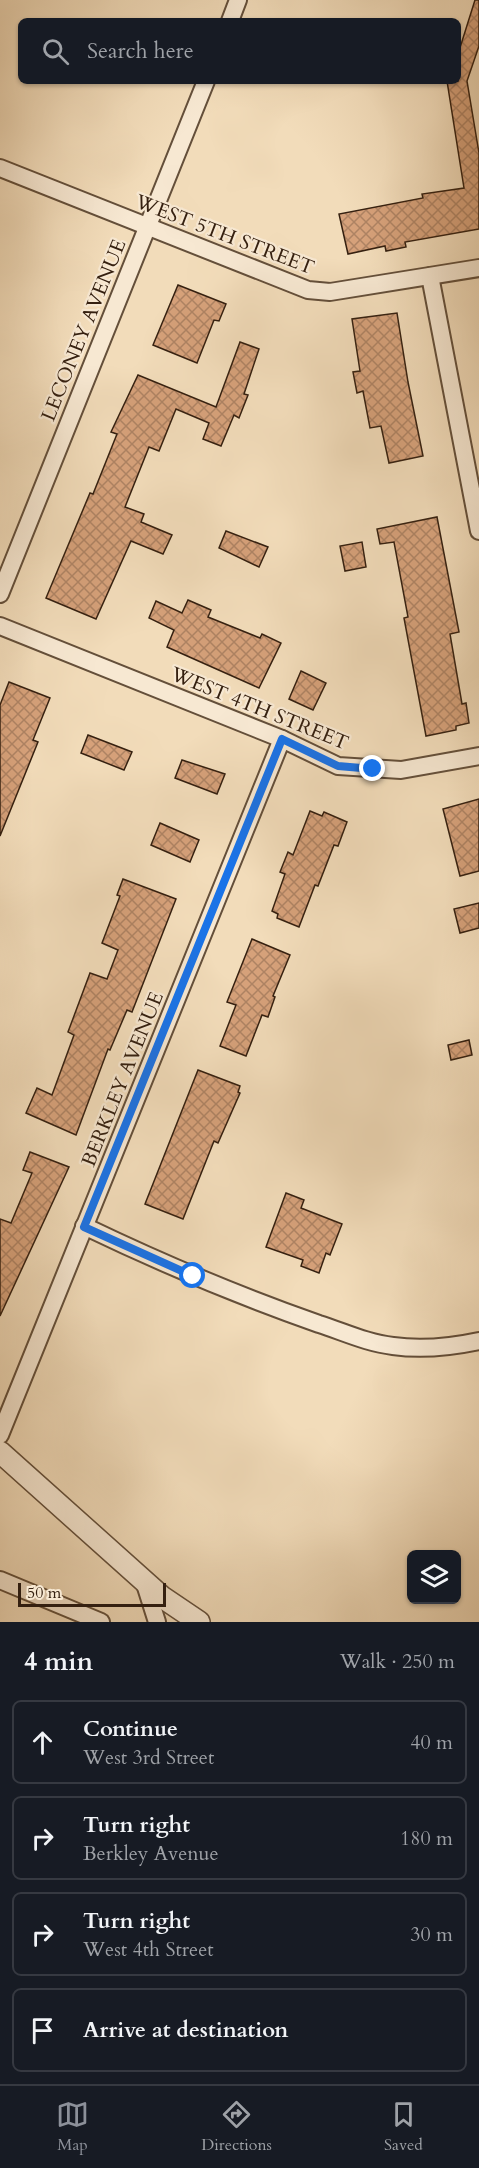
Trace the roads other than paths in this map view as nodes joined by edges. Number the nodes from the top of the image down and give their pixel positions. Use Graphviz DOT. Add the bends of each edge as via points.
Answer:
graph roads {
  1 [pos="238,0"];
  2 [pos="231,18"];
  3 [pos="205,84"];
  4 [pos="0,168"];
  5 [pos="147,226"];
  6 [pos="479,268"];
  7 [pos="430,276"];
  8 [pos="479,531"];
  9 [pos="0,594"];
  10 [pos="0,627"];
  11 [pos="282,739"];
  12 [pos="479,756"];
  13 [pos="84,1227"];
  14 [pos="479,1341"];
  15 [pos="0,1435"];
  16 [pos="0,1452"];
  17 [pos="0,1580"];
  18 [pos="144,1581"];
  19 [pos="102,1622"];
  20 [pos="158,1622"];
  21 [pos="199,1622"];
  1 -- 2 [label="street"];
  3 -- 5 [label="street, LECONEY AVENUE"];
  4 -- 5 [label="street, WEST 5TH STREET"];
  5 -- 7 [label="street, WEST 5TH STREET" via="308,290 330,292"];
  5 -- 9 [label="street, LECONEY AVENUE"];
  6 -- 7 [label="street, WEST 5TH STREET"];
  7 -- 8 [label="street"];
  10 -- 11 [label="street, WEST 4TH STREET"];
  11 -- 12 [label="street, WEST 4TH STREET" via="338,766 401,770"];
  11 -- 13 [label="street, BERKLEY AVENUE"];
  13 -- 14 [label="street" via="171,1268 354,1337 410,1348 444,1348"];
  13 -- 15 [label="street, BERKLEY AVENUE"];
  16 -- 18 [label="street"];
  17 -- 19 [label="street"];
  18 -- 20 [label="street"];
  18 -- 21 [label="street"];
}
